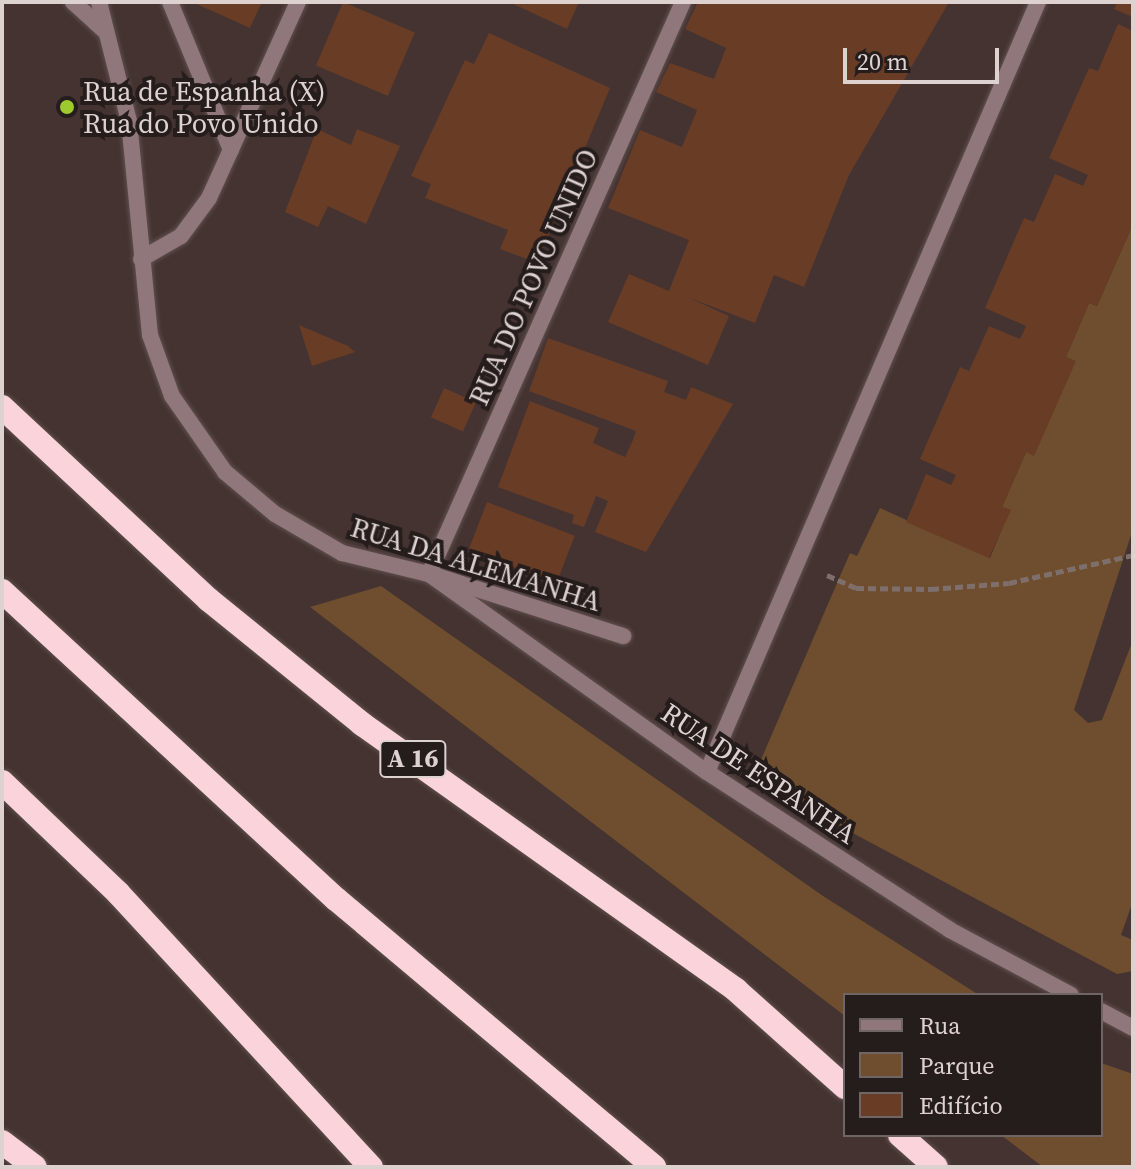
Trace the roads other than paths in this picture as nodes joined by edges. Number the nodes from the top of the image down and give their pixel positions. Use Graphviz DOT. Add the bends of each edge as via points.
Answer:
graph roads {
  1 [pos="73,2"];
  2 [pos="99,2"];
  3 [pos="170,2"];
  4 [pos="298,2"];
  5 [pos="683,2"];
  6 [pos="1038,2"];
  7 [pos="107,33"];
  8 [pos="231,150"];
  9 [pos="141,259"];
  10 [pos="2,407"];
  11 [pos="429,574"];
  12 [pos="2,591"];
  13 [pos="623,636"];
  14 [pos="707,772"];
  15 [pos="2,782"];
  16 [pos="1067,993"];
  17 [pos="1103,1012"];
  18 [pos="1133,1028"];
  19 [pos="843,1085"];
  20 [pos="902,1137"];
  21 [pos="2,1142"];
  22 [pos="35,1167"];
  23 [pos="371,1167"];
  24 [pos="654,1167"];
  25 [pos="936,1167"];
  1 -- 7 [label="street"];
  2 -- 7 [label="street, RUA DA ALEMANHA"];
  3 -- 8 [label="street"];
  4 -- 8 [label="street"];
  5 -- 11 [label="street, RUA DO POVO UNIDO"];
  6 -- 14 [label="street"];
  7 -- 9 [label="street, RUA DA ALEMANHA" via="129,121"];
  8 -- 9 [label="street" via="209,198 181,236"];
  9 -- 11 [label="street, RUA DA ALEMANHA" via="150,335 172,396 225,472 275,514 342,553"];
  10 -- 19 [label="highway, A 16" via="209,600 362,724 736,990"];
  11 -- 13 [label="street, RUA DA ALEMANHA"];
  11 -- 14 [label="street, RUA DE ESPANHA"];
  12 -- 24 [label="highway" via="336,899"];
  14 -- 16 [label="street, RUA DE ESPANHA" via="950,930"];
  15 -- 23 [label="highway" via="118,893"];
  17 -- 18 [label="street"];
  20 -- 25 [label="highway"];
  21 -- 22 [label="highway"];
}
